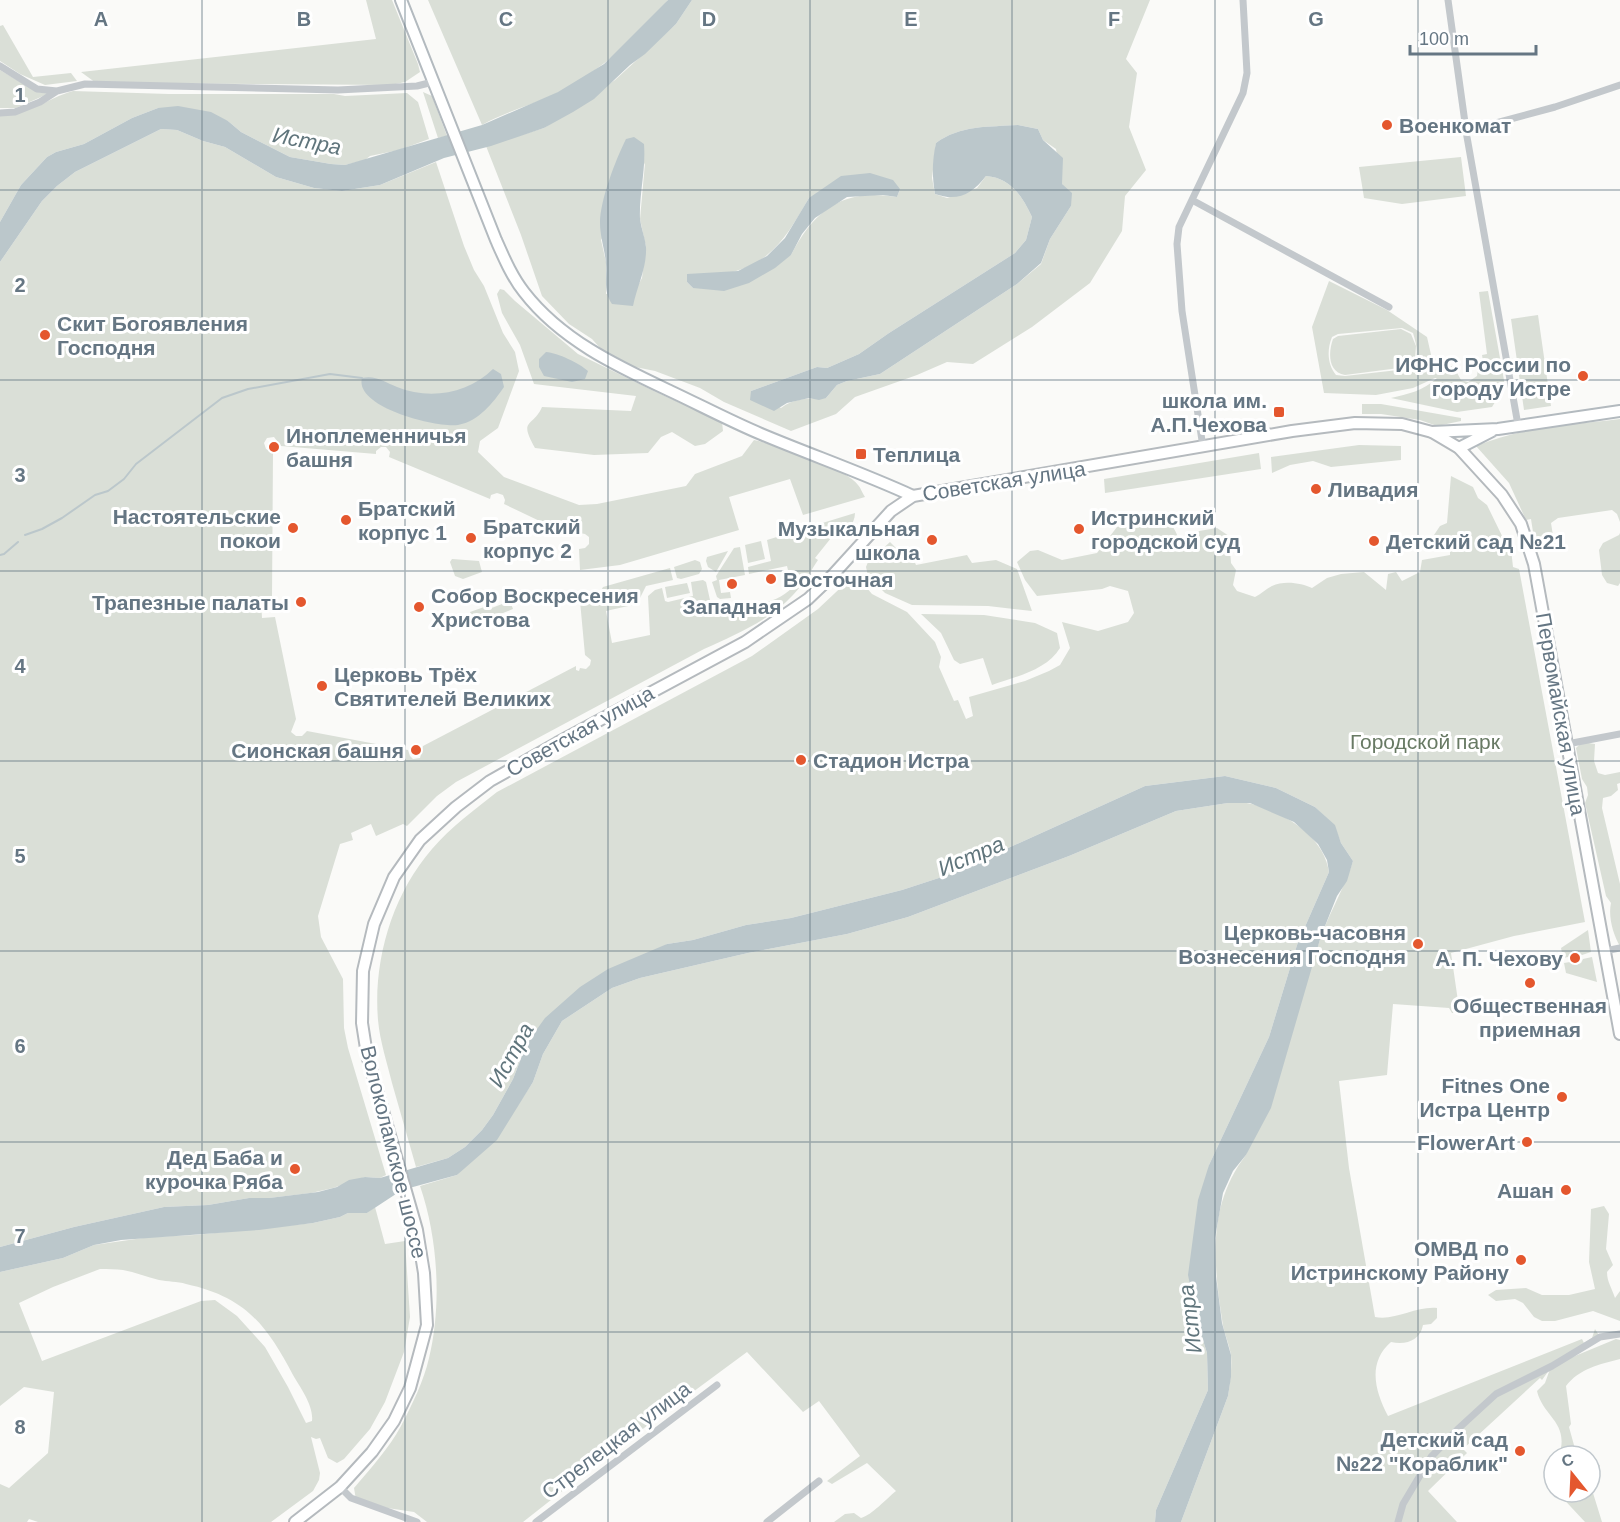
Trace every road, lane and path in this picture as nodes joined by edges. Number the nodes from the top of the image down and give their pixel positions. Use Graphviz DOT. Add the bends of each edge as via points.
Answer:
graph roads {
  1 [pos="401,0"];
  2 [pos="1243,0"];
  3 [pos="1448,0"];
  4 [pos="0,66"];
  5 [pos="434,82"];
  6 [pos="1620,85"];
  7 [pos="57,91"];
  8 [pos="0,114"];
  9 [pos="1466,131"];
  10 [pos="1192,200"];
  11 [pos="1389,307"];
  12 [pos="1620,411"];
  13 [pos="1518,425"];
  14 [pos="1498,429"];
  15 [pos="1432,432"];
  16 [pos="1203,447"];
  17 [pos="1459,448"];
  18 [pos="913,496"];
  19 [pos="1620,734"];
  20 [pos="1567,744"];
  21 [pos="490,781"];
  22 [pos="1620,948"];
  23 [pos="1605,951"];
  24 [pos="1620,1034"];
  25 [pos="1620,1334"];
  26 [pos="717,1385"];
  27 [pos="819,1481"];
  28 [pos="340,1487"];
  29 [pos="295,1522"];
  30 [pos="417,1522"];
  31 [pos="536,1522"];
  32 [pos="767,1522"];
  33 [pos="1398,1522"];
  1 -- 5 [label="main road"];
  2 -- 10 [label="street" via="1247,73 1243,93"];
  3 -- 9 [label="street"];
  4 -- 7 [label="street" via="37,89"];
  5 -- 7 [label="street" via="338,90 85,84"];
  5 -- 18 [label="main road" via="509,268 542,312 584,347 639,376 760,434"];
  6 -- 9 [label="street"];
  7 -- 8 [label="street" via="40,102"];
  9 -- 13 [label="street"];
  10 -- 11 [label="street"];
  10 -- 16 [label="street" via="1179,227 1177,244 1187,351"];
  12 -- 13 [label="main road, Советская улица"];
  13 -- 14 [label="main road, Советская улица"];
  14 -- 15 [label="main road, Советская улица"];
  14 -- 17 [label="main road, Советская улица"];
  15 -- 16 [label="main road, Советская улица" via="1402,424 1355,423"];
  15 -- 17 [label="main road, Первомайская улица"];
  16 -- 18 [label="main road, Советская улица"];
  17 -- 20 [label="main road, Первомайская улица" via="1502,495 1521,524 1534,564"];
  18 -- 21 [label="main road, Советская улица" via="891,511 808,599 745,642"];
  19 -- 20 [label="street"];
  20 -- 23 [label="main road, Первомайская улица"];
  21 -- 28 [label="main road, Волоколамское шоссе" via="420,840 394,878 374,924 363,971 362,1023 367,1055 417,1230 427,1324 410,1388 394,1421"];
  22 -- 23 [label="street"];
  23 -- 24 [label="main road, Первомайская улица"];
  25 -- 33 [label="street" via="1600,1337 1496,1394 1431,1458 1403,1504"];
  26 -- 31 [label="street, Стрелецкая улица"];
  27 -- 32 [label="street"];
  28 -- 29 [label="main road, Волоколамское шоссе"];
  28 -- 30 [label="street" via="351,1498"];
}
